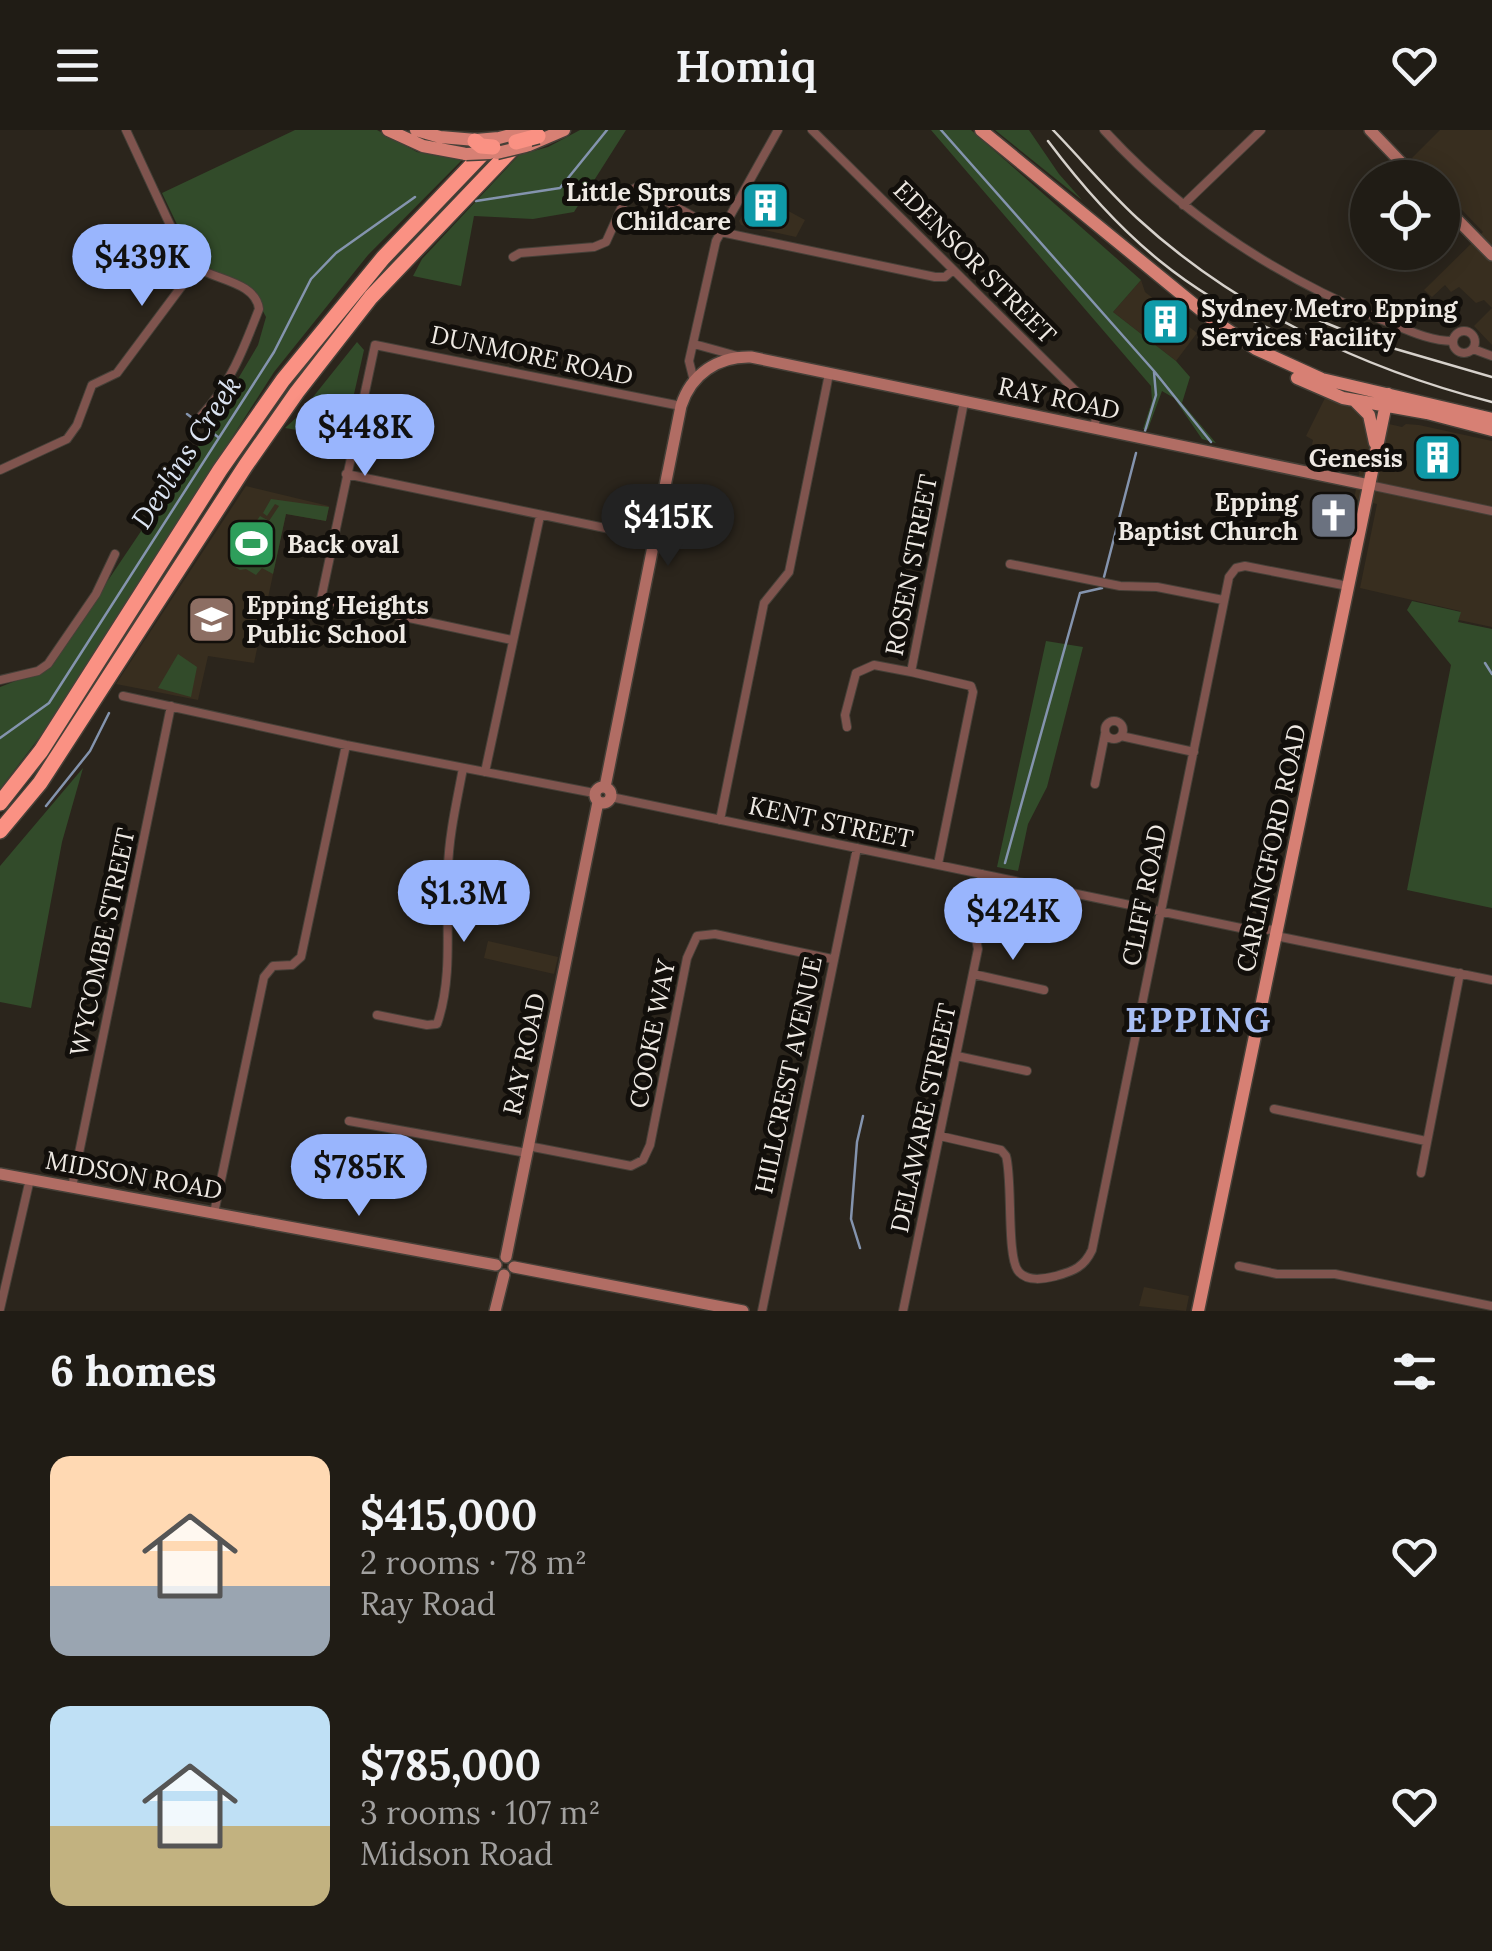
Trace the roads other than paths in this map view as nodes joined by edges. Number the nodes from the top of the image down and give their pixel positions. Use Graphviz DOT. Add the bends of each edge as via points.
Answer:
graph roads {
  1 [pos="126,130"];
  2 [pos="388,130"];
  3 [pos="416,130"];
  4 [pos="505,130"];
  5 [pos="778,130"];
  6 [pos="812,130"];
  7 [pos="982,130"];
  8 [pos="1104,130"];
  9 [pos="1261,130"];
  10 [pos="1370,130"];
  11 [pos="540,135"];
  12 [pos="474,141"];
  13 [pos="1399,160"];
  14 [pos="1183,204"];
  15 [pos="1085,217"];
  16 [pos="1460,222"];
  17 [pos="721,232"];
  18 [pos="1492,255"];
  19 [pos="513,258"];
  20 [pos="196,267"];
  21 [pos="954,270"];
  22 [pos="1453,341"];
  23 [pos="694,344"];
  24 [pos="1473,349"];
  25 [pos="1492,356"];
  26 [pos="741,357"];
  27 [pos="828,374"];
  28 [pos="694,381"];
  29 [pos="1350,400"];
  30 [pos="1387,400"];
  31 [pos="964,402"];
  32 [pos="681,406"];
  33 [pos="201,416"];
  34 [pos="1447,418"];
  35 [pos="1492,419"];
  36 [pos="1094,428"];
  37 [pos="1492,430"];
  38 [pos="1376,451"];
  39 [pos="0,470"];
  40 [pos="346,474"];
  41 [pos="1369,485"];
  42 [pos="1492,511"];
  43 [pos="540,516"];
  44 [pos="653,538"];
  45 [pos="115,554"];
  46 [pos="1010,564"];
  47 [pos="1348,586"];
  48 [pos="1223,600"];
  49 [pos="512,640"];
  50 [pos="910,672"];
  51 [pos="0,680"];
  52 [pos="123,696"];
  53 [pos="171,706"];
  54 [pos="847,727"];
  55 [pos="1105,734"];
  56 [pos="1121,736"];
  57 [pos="346,745"];
  58 [pos="1194,752"];
  59 [pos="463,768"];
  60 [pos="485,772"];
  61 [pos="1095,784"];
  62 [pos="602,795"];
  63 [pos="0,804"];
  64 [pos="720,820"];
  65 [pos="0,831"];
  66 [pos="857,848"];
  67 [pos="938,864"];
  68 [pos="982,874"];
  69 [pos="1162,910"];
  70 [pos="1276,932"];
  71 [pos="832,959"];
  72 [pos="1460,973"];
  73 [pos="973,974"];
  74 [pos="1492,980"];
  75 [pos="1044,990"];
  76 [pos="377,1016"];
  77 [pos="957,1056"];
  78 [pos="1027,1071"];
  79 [pos="1274,1109"];
  80 [pos="349,1121"];
  81 [pos="940,1136"];
  82 [pos="1426,1140"];
  83 [pos="528,1150"];
  84 [pos="0,1174"];
  85 [pos="1421,1174"];
  86 [pos="30,1180"];
  87 [pos="72,1187"];
  88 [pos="214,1213"];
  89 [pos="505,1266"];
  90 [pos="1239,1266"];
  91 [pos="1492,1306"];
  92 [pos="0,1309"];
  93 [pos="496,1311"];
  94 [pos="744,1311"];
  95 [pos="762,1311"];
  96 [pos="903,1311"];
  97 [pos="1198,1311"];
  1 -- 20 [label="street" via="184,255"];
  2 -- 12 [label="main road" via="422,146"];
  3 -- 12 [label="main road"];
  4 -- 63 [label="highway" via="372,269 283,380"];
  5 -- 17 [label="street"];
  6 -- 21 [label="street, EDENSOR STREET"];
  7 -- 15 [label="main road"];
  8 -- 14 [label="street"];
  9 -- 14 [label="street"];
  10 -- 13 [label="street"];
  11 -- 12 [label="highway, bridge" via="493,147"];
  11 -- 65 [label="highway" via="396,270 310,375 40,783"];
  14 -- 22 [label="street" via="1312,288 1423,336"];
  15 -- 29 [label="main road" via="1224,337"];
  15 -- 30 [label="main road" via="1256,349 1306,374"];
  16 -- 18 [label="street"];
  17 -- 19 [label="street" via="635,186 606,242"];
  17 -- 21 [label="street" via="939,277"];
  17 -- 23 [label="street"];
  20 -- 33 [label="street" via="259,301 222,394"];
  20 -- 39 [label="street" via="118,373 92,385 67,439"];
  21 -- 36 [label="street, EDENSOR STREET" via="1090,404"];
  22 -- 24 [label="street" via="1460,352"];
  22 -- 24 [label="street" via="1469,331 1476,339"];
  23 -- 26 [label="street, RAY ROAD"];
  23 -- 28 [label="street"];
  24 -- 25 [label="street"];
  26 -- 27 [label="street, RAY ROAD"];
  26 -- 28 [label="street" via="713,365"];
  27 -- 31 [label="street, RAY ROAD"];
  27 -- 64 [label="street" via="789,572 764,602"];
  28 -- 32 [label="street, RAY ROAD"];
  29 -- 30 [label="main road"];
  29 -- 38 [label="main road" via="1366,409"];
  30 -- 34 [label="main road"];
  30 -- 35 [label="main road"];
  30 -- 38 [label="main road, CARLINGFORD ROAD"];
  31 -- 36 [label="street, RAY ROAD"];
  31 -- 50 [label="street, ROSEN STREET"];
  32 -- 40 [label="street, DUNMORE ROAD" via="375,345"];
  32 -- 44 [label="street, RAY ROAD"];
  34 -- 37 [label="main road"];
  34 -- 38 [label="main road" via="1397,419"];
  36 -- 41 [label="street, RAY ROAD"];
  38 -- 41 [label="main road, CARLINGFORD ROAD"];
  40 -- 43 [label="street"];
  40 -- 49 [label="street" via="321,598"];
  41 -- 42 [label="street"];
  41 -- 47 [label="main road, CARLINGFORD ROAD"];
  43 -- 44 [label="street"];
  43 -- 49 [label="street"];
  44 -- 62 [label="street, RAY ROAD"];
  45 -- 51 [label="street" via="48,664"];
  46 -- 48 [label="street"];
  47 -- 48 [label="street, CLIFF ROAD" via="1240,566"];
  47 -- 70 [label="main road, CARLINGFORD ROAD"];
  48 -- 58 [label="street, CLIFF ROAD"];
  49 -- 60 [label="street"];
  50 -- 54 [label="street" via="874,665 856,673"];
  50 -- 67 [label="street, ROSEN STREET" via="963,682 973,692"];
  52 -- 53 [label="street, KENT STREET"];
  53 -- 57 [label="street, KENT STREET"];
  53 -- 87 [label="street, WYCOMBE STREET"];
  55 -- 56 [label="street"];
  55 -- 56 [label="street" via="1115,721"];
  55 -- 61 [label="street"];
  56 -- 58 [label="street"];
  57 -- 59 [label="street, KENT STREET"];
  57 -- 88 [label="street" via="301,957 273,966 264,977"];
  58 -- 69 [label="street, CLIFF ROAD"];
  59 -- 60 [label="street, KENT STREET"];
  59 -- 76 [label="street" via="450,840 440,1018 427,1026"];
  60 -- 62 [label="street, KENT STREET"];
  62 -- 64 [label="street, KENT STREET"];
  62 -- 83 [label="street, RAY ROAD"];
  64 -- 66 [label="street, KENT STREET"];
  66 -- 67 [label="street, KENT STREET"];
  66 -- 71 [label="street, HILLCREST AVENUE"];
  67 -- 68 [label="street, KENT STREET"];
  68 -- 69 [label="street, KENT STREET"];
  68 -- 73 [label="street, DELAWARE STREET" via="972,920 978,949"];
  69 -- 70 [label="street, KENT STREET"];
  69 -- 81 [label="street, CLIFF ROAD" via="1086,1262 1040,1279 1019,1273 1012,1262 1006,1156"];
  70 -- 72 [label="street, KENT STREET"];
  70 -- 97 [label="main road, CARLINGFORD ROAD"];
  71 -- 83 [label="street, COOKE WAY" via="715,934 696,936 643,1160 631,1166"];
  71 -- 95 [label="street, HILLCREST AVENUE"];
  72 -- 74 [label="street, KENT STREET"];
  72 -- 82 [label="street"];
  73 -- 75 [label="street"];
  73 -- 77 [label="street, DELAWARE STREET"];
  77 -- 78 [label="street"];
  77 -- 81 [label="street, DELAWARE STREET"];
  79 -- 82 [label="street"];
  80 -- 83 [label="street"];
  81 -- 96 [label="street, DELAWARE STREET"];
  82 -- 85 [label="street"];
  83 -- 89 [label="street, RAY ROAD"];
  84 -- 86 [label="street, MIDSON ROAD"];
  86 -- 87 [label="street, MIDSON ROAD"];
  86 -- 92 [label="street"];
  87 -- 88 [label="street, MIDSON ROAD"];
  88 -- 89 [label="street, MIDSON ROAD"];
  89 -- 93 [label="street, RAY ROAD"];
  89 -- 94 [label="street, MIDSON ROAD"];
  90 -- 91 [label="street" via="1335,1274"];
}
